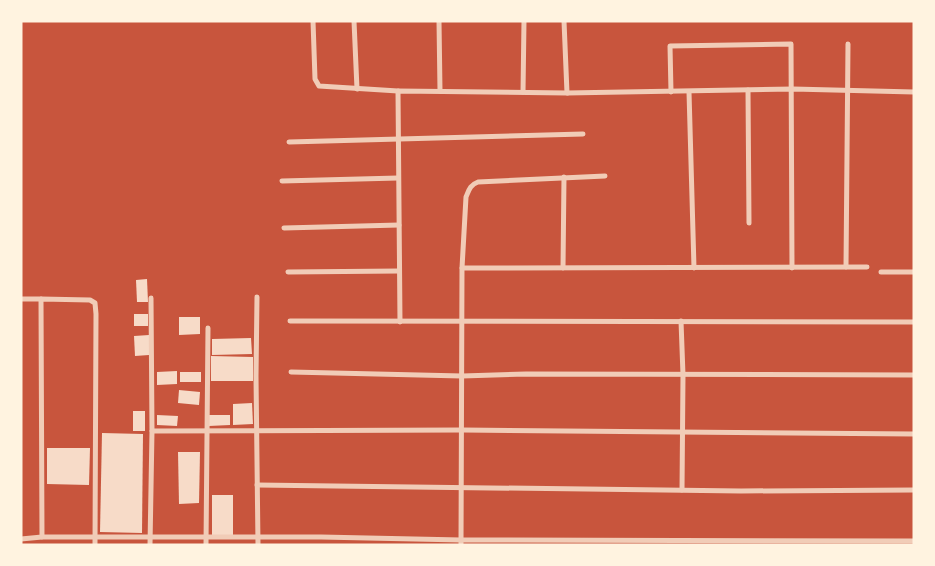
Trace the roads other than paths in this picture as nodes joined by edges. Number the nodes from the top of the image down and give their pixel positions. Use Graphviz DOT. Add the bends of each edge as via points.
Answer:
graph roads {
  1 [pos="313,21"];
  2 [pos="354,21"];
  3 [pos="439,21"];
  4 [pos="524,21"];
  5 [pos="564,21"];
  6 [pos="848,44"];
  7 [pos="357,89"];
  8 [pos="793,89"];
  9 [pos="748,90"];
  10 [pos="848,90"];
  11 [pos="440,91"];
  12 [pos="398,92"];
  13 [pos="523,92"];
  14 [pos="671,92"];
  15 [pos="688,92"];
  16 [pos="914,92"];
  17 [pos="567,93"];
  18 [pos="583,134"];
  19 [pos="398,138"];
  20 [pos="289,142"];
  21 [pos="605,176"];
  22 [pos="564,177"];
  23 [pos="398,178"];
  24 [pos="282,181"];
  25 [pos="749,223"];
  26 [pos="399,225"];
  27 [pos="284,228"];
  28 [pos="867,267"];
  29 [pos="462,268"];
  30 [pos="563,268"];
  31 [pos="694,268"];
  32 [pos="792,268"];
  33 [pos="846,268"];
  34 [pos="399,271"];
  35 [pos="288,272"];
  36 [pos="881,272"];
  37 [pos="914,272"];
  38 [pos="257,297"];
  39 [pos="151,298"];
  40 [pos="21,299"];
  41 [pos="41,299"];
  42 [pos="290,321"];
  43 [pos="681,321"];
  44 [pos="400,322"];
  45 [pos="463,322"];
  46 [pos="914,322"];
  47 [pos="208,328"];
  48 [pos="292,372"];
  49 [pos="683,375"];
  50 [pos="914,375"];
  51 [pos="462,376"];
  52 [pos="206,430"];
  53 [pos="463,430"];
  54 [pos="152,431"];
  55 [pos="257,431"];
  56 [pos="682,432"];
  57 [pos="914,434"];
  58 [pos="257,485"];
  59 [pos="462,486"];
  60 [pos="682,490"];
  61 [pos="914,490"];
  62 [pos="42,537"];
  63 [pos="95,537"];
  64 [pos="150,537"];
  65 [pos="258,537"];
  66 [pos="206,538"];
  67 [pos="21,539"];
  68 [pos="914,541"];
  69 [pos="461,543"];
  70 [pos="95,545"];
  71 [pos="150,545"];
  72 [pos="206,545"];
  73 [pos="258,545"];
  1 -- 7 [label="street" via="316,84"];
  2 -- 7 [label="street"];
  3 -- 11 [label="street"];
  4 -- 13 [label="street"];
  5 -- 17 [label="street"];
  6 -- 10 [label="street"];
  7 -- 12 [label="street"];
  8 -- 9 [label="street"];
  8 -- 10 [label="street"];
  8 -- 14 [label="street" via="792,44 670,46"];
  8 -- 32 [label="street"];
  9 -- 15 [label="street"];
  9 -- 25 [label="street"];
  10 -- 16 [label="street"];
  10 -- 33 [label="street"];
  11 -- 12 [label="street"];
  11 -- 13 [label="street"];
  12 -- 19 [label="street"];
  13 -- 17 [label="street"];
  14 -- 15 [label="street"];
  14 -- 17 [label="street"];
  15 -- 31 [label="street"];
  18 -- 19 [label="street"];
  19 -- 20 [label="street"];
  19 -- 23 [label="street"];
  21 -- 22 [label="street"];
  22 -- 29 [label="street" via="471,185 466,197"];
  22 -- 30 [label="street"];
  23 -- 24 [label="street"];
  23 -- 26 [label="street"];
  26 -- 27 [label="street"];
  26 -- 34 [label="street"];
  28 -- 33 [label="street"];
  29 -- 30 [label="street"];
  29 -- 45 [label="street"];
  30 -- 31 [label="street"];
  31 -- 32 [label="street"];
  32 -- 33 [label="street"];
  34 -- 35 [label="street"];
  34 -- 44 [label="street"];
  36 -- 37 [label="street"];
  38 -- 55 [label="street"];
  39 -- 54 [label="street"];
  40 -- 41 [label="street"];
  41 -- 62 [label="street"];
  41 -- 63 [label="street" via="90,300 95,305"];
  42 -- 44 [label="street"];
  43 -- 45 [label="street"];
  43 -- 46 [label="street"];
  43 -- 49 [label="street"];
  44 -- 45 [label="street"];
  45 -- 51 [label="street"];
  47 -- 52 [label="street"];
  48 -- 51 [label="street"];
  49 -- 50 [label="street"];
  49 -- 51 [label="street"];
  49 -- 56 [label="street"];
  51 -- 53 [label="street"];
  52 -- 54 [label="street"];
  52 -- 55 [label="street"];
  52 -- 66 [label="street"];
  53 -- 55 [label="street"];
  53 -- 56 [label="street"];
  53 -- 59 [label="street"];
  54 -- 64 [label="street"];
  55 -- 58 [label="street"];
  56 -- 57 [label="street"];
  56 -- 60 [label="street"];
  58 -- 59 [label="street"];
  58 -- 65 [label="street"];
  59 -- 60 [label="street"];
  59 -- 69 [label="street"];
  60 -- 61 [label="street"];
  62 -- 63 [label="street"];
  62 -- 67 [label="street"];
  63 -- 64 [label="street"];
  63 -- 70 [label="street"];
  64 -- 66 [label="street"];
  64 -- 71 [label="street"];
  65 -- 66 [label="street"];
  65 -- 69 [label="street"];
  65 -- 73 [label="street"];
  66 -- 72 [label="street"];
  68 -- 69 [label="street"];
}
